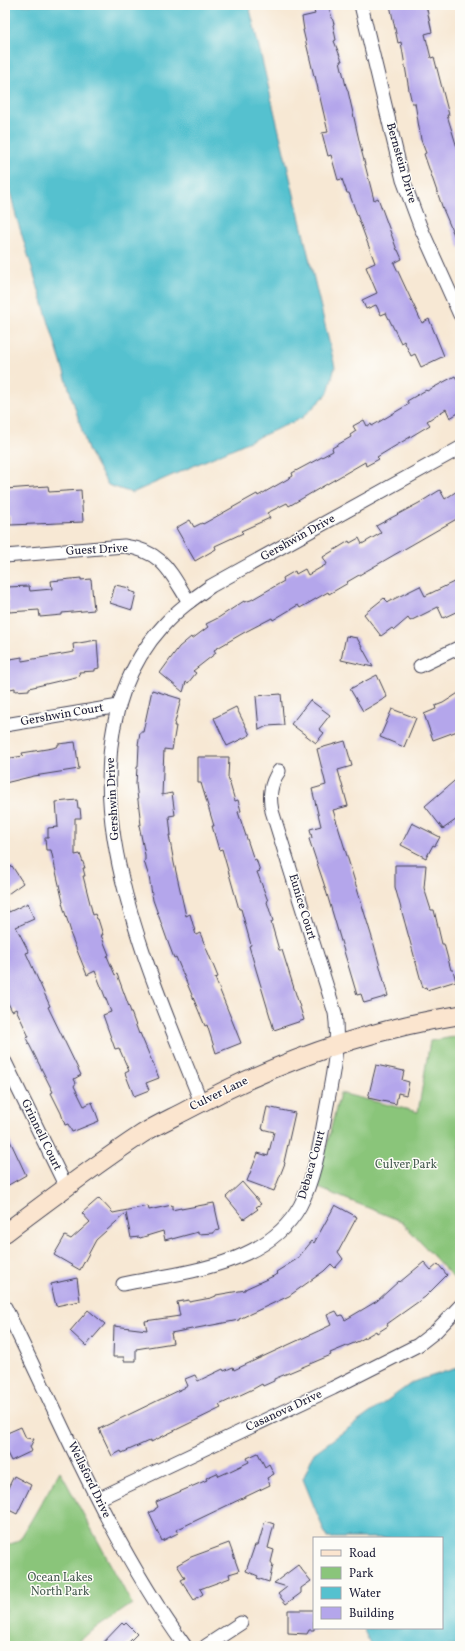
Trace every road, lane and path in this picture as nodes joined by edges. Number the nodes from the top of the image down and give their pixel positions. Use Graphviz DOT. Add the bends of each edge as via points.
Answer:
graph roads {
  1 [pos="362,5"];
  2 [pos="460,315"];
  3 [pos="460,448"];
  4 [pos="5,556"];
  5 [pos="188,602"];
  6 [pos="460,646"];
  7 [pos="420,666"];
  8 [pos="119,706"];
  9 [pos="5,725"];
  10 [pos="279,771"];
  11 [pos="460,1015"];
  12 [pos="336,1045"];
  13 [pos="5,1062"];
  14 [pos="201,1102"];
  15 [pos="66,1187"];
  16 [pos="5,1233"];
  17 [pos="123,1284"];
  18 [pos="5,1306"];
  19 [pos="460,1306"];
  20 [pos="98,1499"];
  21 [pos="242,1622"];
  22 [pos="185,1646"];
  23 [pos="206,1646"];
  1 -- 2 [label="street, Bernstein Drive" via="403,180 420,226"];
  3 -- 5 [label="street, Gershwin Drive" via="211,586"];
  4 -- 5 [label="street, Guest Drive" via="124,546 138,548 163,562"];
  5 -- 8 [label="street, Gershwin Drive" via="163,626 138,661"];
  6 -- 7 [label="street"];
  8 -- 9 [label="street, Gershwin Court"];
  8 -- 14 [label="street, Gershwin Drive" via="111,748 110,775 112,814 126,899 138,940"];
  10 -- 12 [label="street, Eunice Court" via="271,788 270,799 335,1013 338,1029"];
  11 -- 12 [label="street, Culver Lane"];
  12 -- 14 [label="street, Culver Lane" via="285,1064"];
  12 -- 17 [label="street, Debaca Court" via="316,1160 304,1197 288,1223 275,1237 242,1256 204,1267"];
  13 -- 15 [label="street, Grinnell Court"];
  14 -- 15 [label="street, Culver Lane" via="144,1133"];
  15 -- 16 [label="street, Culver Lane"];
  18 -- 20 [label="street, Wellsford Drive"];
  19 -- 20 [label="street, Casanova Drive" via="418,1345"];
  20 -- 22 [label="street, Wellsford Drive" via="135,1568"];
  21 -- 23 [label="street"];
}
